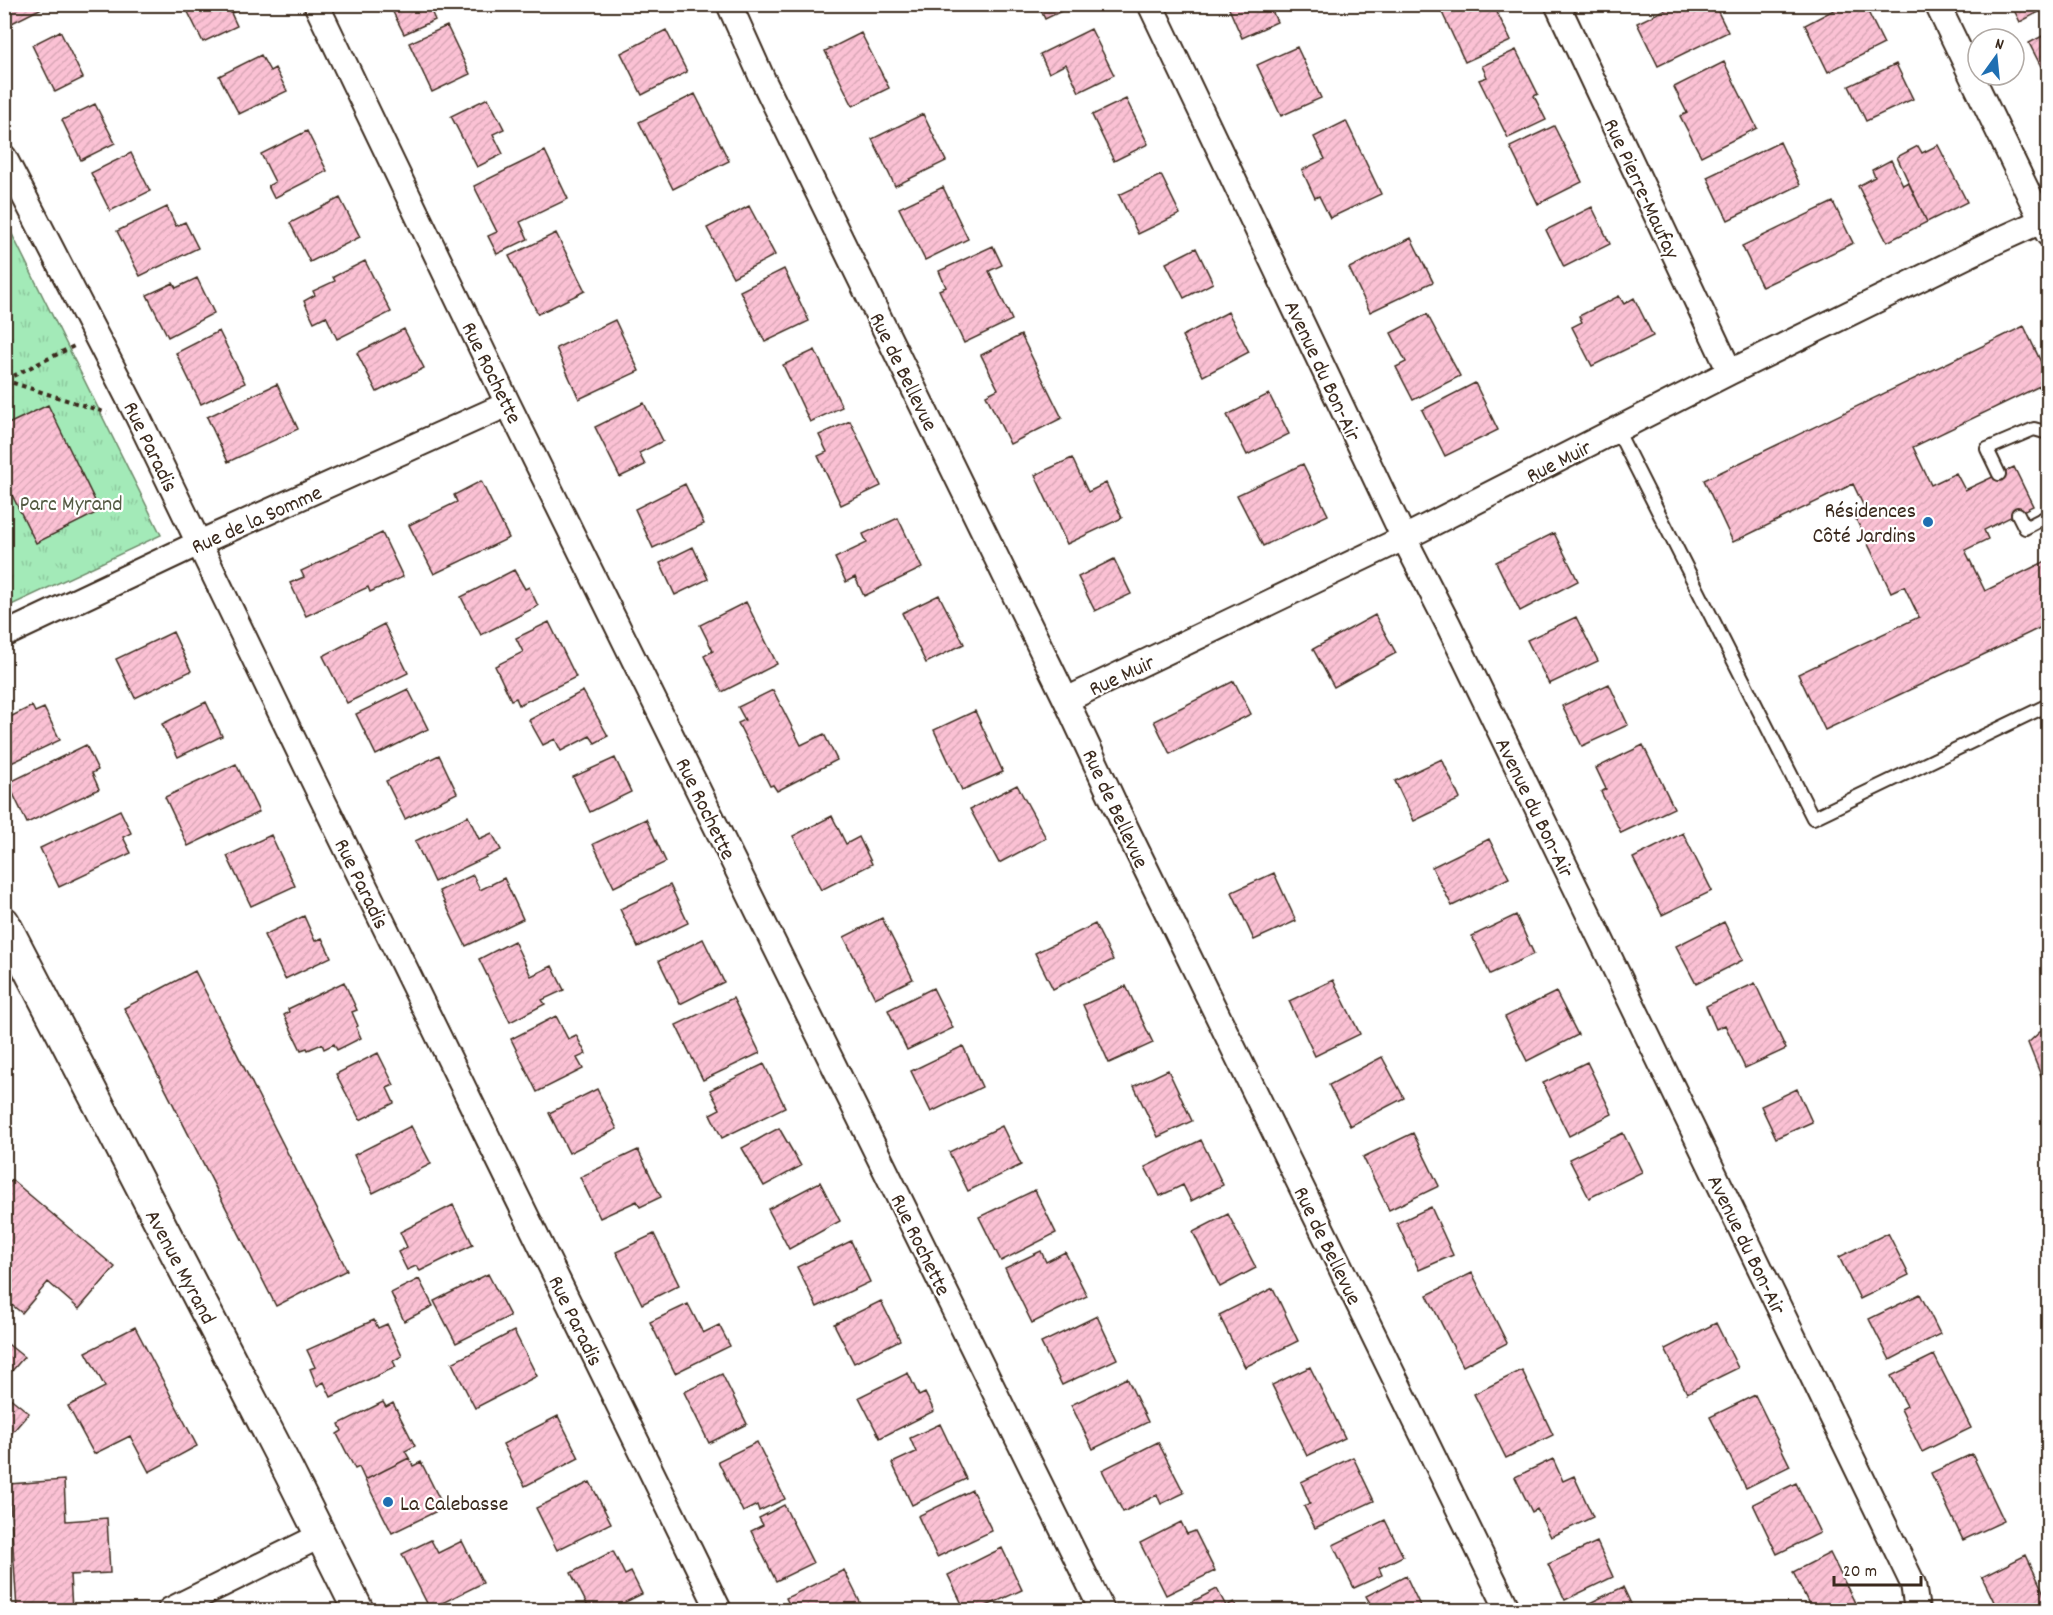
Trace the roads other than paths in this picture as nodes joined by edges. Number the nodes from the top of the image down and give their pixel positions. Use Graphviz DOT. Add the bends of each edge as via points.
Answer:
graph roads {
  1 [pos="316,4"];
  2 [pos="729,4"];
  3 [pos="1150,4"];
  4 [pos="1557,4"];
  5 [pos="1936,4"];
  6 [pos="4,157"];
  7 [pos="2047,224"];
  8 [pos="1730,372"];
  9 [pos="508,404"];
  10 [pos="1617,430"];
  11 [pos="2049,433"];
  12 [pos="1999,474"];
  13 [pos="2018,514"];
  14 [pos="2049,516"];
  15 [pos="1404,537"];
  16 [pos="199,543"];
  17 [pos="4,635"];
  18 [pos="1066,700"];
  19 [pos="2049,705"];
  20 [pos="4,922"];
  21 [pos="322,1535"];
  22 [pos="170,1611"];
  23 [pos="358,1611"];
  24 [pos="719,1611"];
  25 [pos="1102,1611"];
  26 [pos="1508,1611"];
  27 [pos="1917,1611"];
  1 -- 9 [label="street, Rue Rochette"];
  2 -- 18 [label="street, Rue de Bellevue"];
  3 -- 15 [label="street, Avenue du Bon-Air"];
  4 -- 8 [label="street, Rue Pierre-Maufay"];
  5 -- 7 [label="street"];
  6 -- 16 [label="street, Rue Paradis"];
  7 -- 8 [label="street, Rue Muir" via="1997,241"];
  8 -- 10 [label="street, Rue Muir"];
  9 -- 16 [label="street, Rue de la Somme"];
  9 -- 25 [label="street, Rue Rochette"];
  10 -- 15 [label="street, Rue Muir"];
  10 -- 19 [label="lane" via="1814,818"];
  11 -- 12 [label="lane" via="2034,429 1987,449"];
  13 -- 14 [label="lane" via="2025,528"];
  15 -- 18 [label="street, Rue Muir"];
  15 -- 27 [label="street, Avenue du Bon-Air" via="1913,1584"];
  16 -- 17 [label="street, Rue de la Somme"];
  16 -- 24 [label="street, Rue Paradis"];
  18 -- 26 [label="street, Rue de Bellevue"];
  20 -- 21 [label="street, Avenue Myrand"];
  21 -- 22 [label="street"];
  21 -- 23 [label="street, Avenue Myrand"];
}
